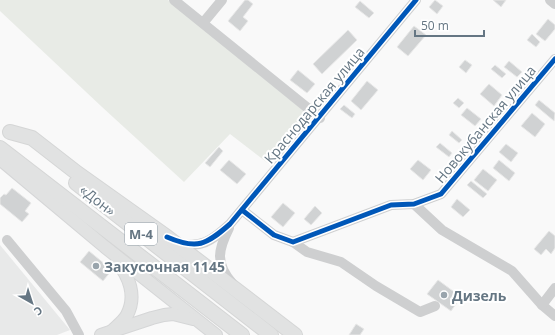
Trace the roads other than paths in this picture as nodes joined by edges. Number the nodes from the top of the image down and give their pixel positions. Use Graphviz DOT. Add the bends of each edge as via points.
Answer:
graph roads {
  1 [pos="174,0"];
  2 [pos="222,0"];
  3 [pos="416,0"];
  4 [pos="550,0"];
  5 [pos="555,4"];
  6 [pos="203,23"];
  7 [pos="555,59"];
  8 [pos="320,118"];
  9 [pos="5,128"];
  10 [pos="0,148"];
  11 [pos="0,159"];
  12 [pos="414,204"];
  13 [pos="242,210"];
  14 [pos="230,224"];
  15 [pos="167,237"];
  16 [pos="7,240"];
  17 [pos="293,242"];
  18 [pos="105,247"];
  19 [pos="555,288"];
  20 [pos="247,299"];
  21 [pos="542,305"];
  22 [pos="435,306"];
  23 [pos="555,316"];
  24 [pos="200,322"];
  25 [pos="106,333"];
  26 [pos="79,335"];
  27 [pos="216,335"];
  28 [pos="242,335"];
  29 [pos="272,335"];
  30 [pos="295,335"];
  1 -- 6 [label="street"];
  2 -- 6 [label="street"];
  3 -- 8 [label="street, Краснодарская улица"];
  4 -- 5 [label="street"];
  6 -- 8 [label="street"];
  7 -- 12 [label="street, Новокубанская улица" via="442,194"];
  8 -- 13 [label="street, Краснодарская улица"];
  9 -- 15 [label="highway, М-4" via="32,138"];
  9 -- 29 [label="highway, «Дон» / М-4"];
  10 -- 28 [label="highway, «Дон» / М-4"];
  11 -- 18 [label="main road, М-4"];
  12 -- 17 [label="street, Новокубанская улица" via="391,205"];
  12 -- 21 [label="street" via="442,230 512,272"];
  13 -- 14 [label="street, Краснодарская улица"];
  13 -- 17 [label="street" via="274,234"];
  14 -- 15 [label="street, М-4" via="206,243 193,245"];
  14 -- 20 [label="street, М-4" via="219,257 228,278"];
  15 -- 20 [label="highway, М-4"];
  16 -- 26 [label="street" via="66,311"];
  17 -- 22 [label="street" via="307,252 341,262 420,312"];
  18 -- 24 [label="main road, М-4"];
  18 -- 25 [label="main road, М-4" via="124,270 131,294 127,314"];
  19 -- 21 [label="street"];
  20 -- 30 [label="highway, М-4"];
  21 -- 23 [label="street"];
  24 -- 25 [label="main road, М-4" via="172,314"];
  24 -- 27 [label="main road, М-4"];
}
